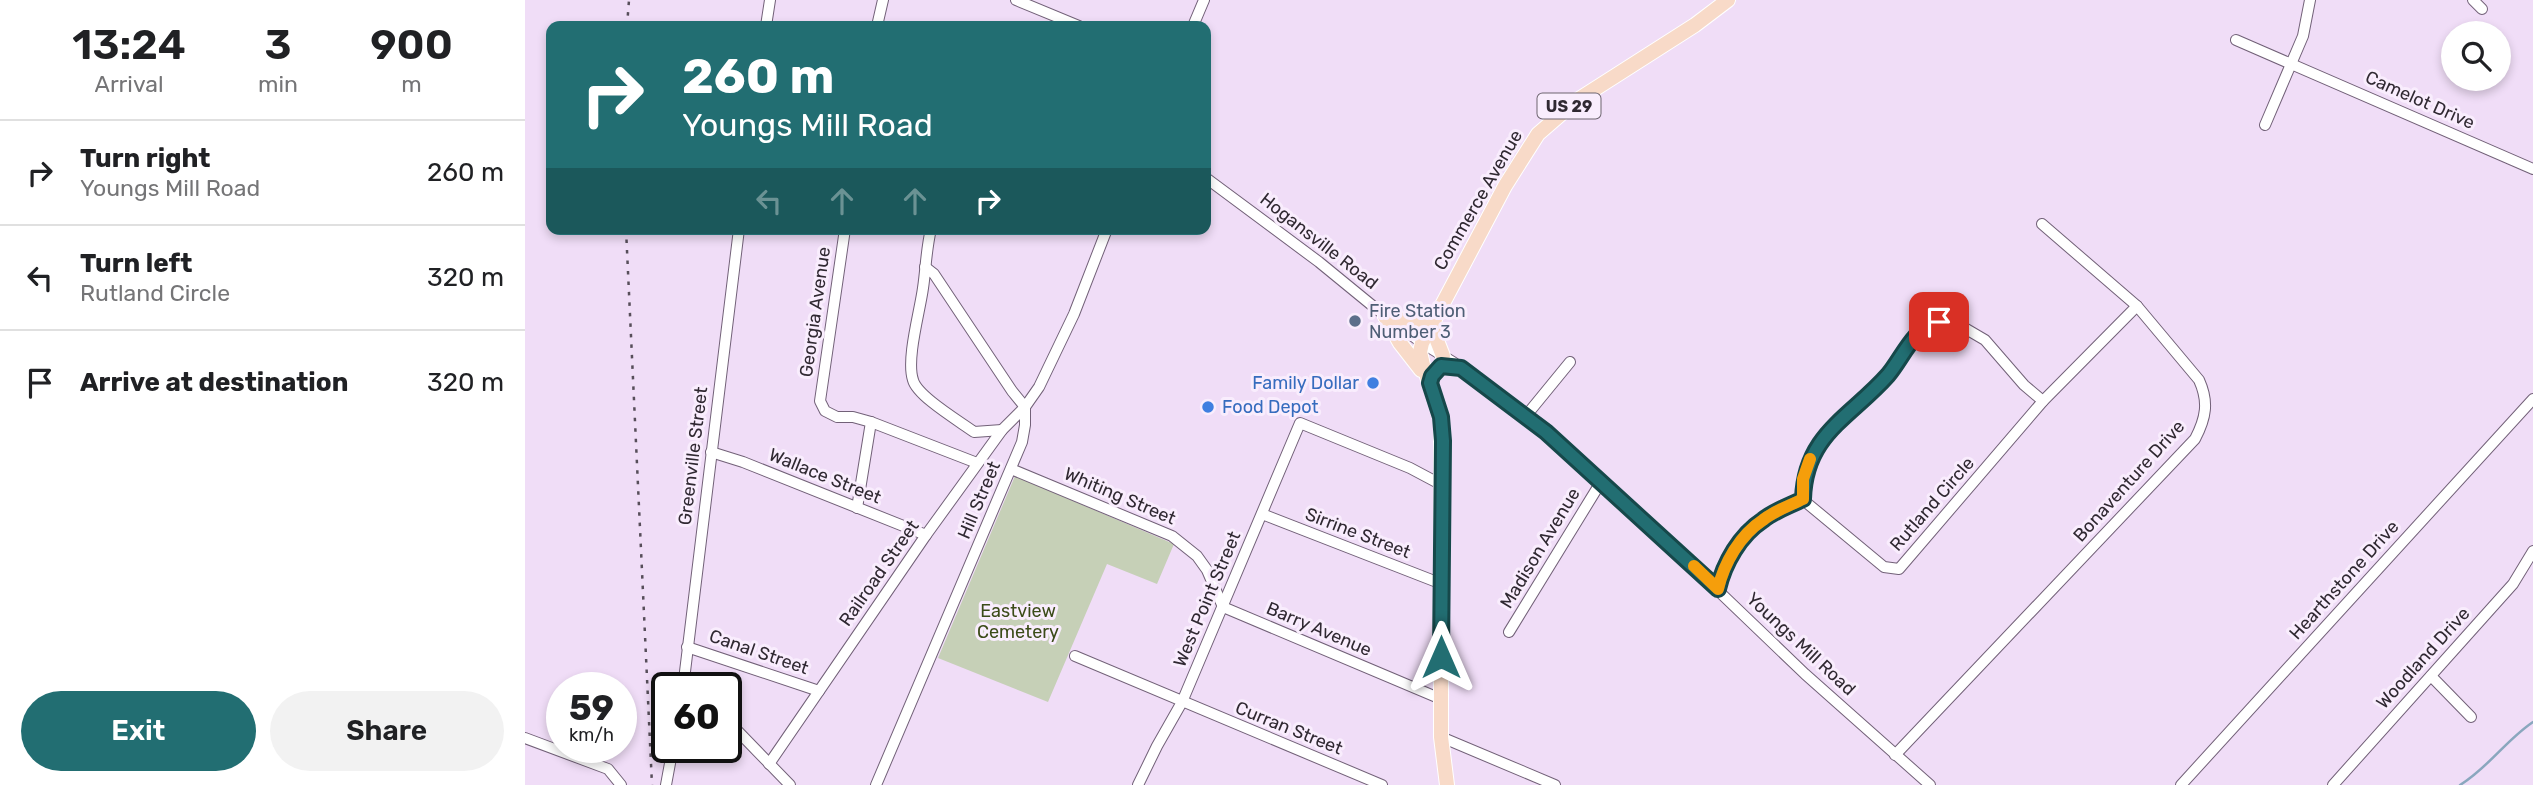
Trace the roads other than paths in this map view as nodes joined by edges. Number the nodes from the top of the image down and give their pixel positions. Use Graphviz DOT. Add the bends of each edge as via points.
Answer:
graph roads {
  1 [pos="770,0"];
  2 [pos="883,0"];
  3 [pos="1016,0"];
  4 [pos="1204,0"];
  5 [pos="1728,0"];
  6 [pos="2309,0"];
  7 [pos="2473,0"];
  8 [pos="2482,9"];
  9 [pos="767,21"];
  10 [pos="878,21"];
  11 [pos="1067,21"];
  12 [pos="1195,21"];
  13 [pos="2236,40"];
  14 [pos="2293,63"];
  15 [pos="2265,125"];
  16 [pos="2533,169"];
  17 [pos="1211,182"];
  18 [pos="2042,224"];
  19 [pos="738,235"];
  20 [pos="844,235"];
  21 [pos="930,235"];
  22 [pos="1105,235"];
  23 [pos="925,267"];
  24 [pos="2137,306"];
  25 [pos="1434,315"];
  26 [pos="1385,316"];
  27 [pos="1422,343"];
  28 [pos="1443,356"];
  29 [pos="1570,362"];
  30 [pos="1461,368"];
  31 [pos="1430,383"];
  32 [pos="2533,399"];
  33 [pos="2043,401"];
  34 [pos="1025,407"];
  35 [pos="1525,417"];
  36 [pos="871,422"];
  37 [pos="1002,430"];
  38 [pos="974,432"];
  39 [pos="711,452"];
  40 [pos="980,460"];
  41 [pos="1011,469"];
  42 [pos="1601,482"];
  43 [pos="1442,485"];
  44 [pos="1803,499"];
  45 [pos="857,508"];
  46 [pos="1262,514"];
  47 [pos="926,535"];
  48 [pos="2533,551"];
  49 [pos="1442,584"];
  50 [pos="1718,589"];
  51 [pos="1223,607"];
  52 [pos="1509,632"];
  53 [pos="687,647"];
  54 [pos="1075,656"];
  55 [pos="686,672"];
  56 [pos="2431,676"];
  57 [pos="819,691"];
  58 [pos="1441,699"];
  59 [pos="1182,702"];
  60 [pos="2471,717"];
  61 [pos="742,736"];
  62 [pos="1441,737"];
  63 [pos="525,738"];
  64 [pos="1895,755"];
  65 [pos="670,763"];
  66 [pos="769,764"];
  67 [pos="620,783"];
  68 [pos="666,785"];
  69 [pos="790,785"];
  70 [pos="876,785"];
  71 [pos="1138,785"];
  72 [pos="1382,785"];
  73 [pos="1447,785"];
  74 [pos="1555,785"];
  75 [pos="1930,785"];
  76 [pos="2181,785"];
  77 [pos="2333,785"];
  1 -- 9 [label="street"];
  2 -- 10 [label="street"];
  3 -- 11 [label="street"];
  4 -- 12 [label="street"];
  5 -- 25 [label="main road, Commerce Avenue / US 29" via="1576,101 1538,134"];
  6 -- 14 [label="street"];
  7 -- 8 [label="street"];
  13 -- 14 [label="street, Camelot Drive"];
  14 -- 15 [label="street"];
  14 -- 16 [label="street, Camelot Drive"];
  17 -- 26 [label="street, Hogansville Road"];
  18 -- 24 [label="street, Bonaventure Drive"];
  19 -- 39 [label="street, Greenville Street"];
  20 -- 36 [label="street, Georgia Avenue" via="820,401 825,411 837,417"];
  21 -- 23 [label="street"];
  22 -- 34 [label="street, Hill Street" via="1058,350"];
  23 -- 34 [label="street"];
  23 -- 38 [label="street" via="911,363 913,381"];
  24 -- 33 [label="street, Rutland Circle"];
  24 -- 64 [label="street, Bonaventure Drive" via="2199,380 2205,419 2195,439"];
  25 -- 26 [label="main road" via="1415,322"];
  25 -- 27 [label="main road, Commerce Avenue / US 29"];
  25 -- 28 [label="main road"];
  26 -- 27 [label="street, Hogansville Road"];
  26 -- 31 [label="main road"];
  27 -- 28 [label="street, Youngs Mill Road"];
  27 -- 31 [label="main road" via="1420,352"];
  28 -- 30 [label="street, Youngs Mill Road"];
  29 -- 35 [label="street"];
  30 -- 31 [label="main road" via="1441,366"];
  30 -- 35 [label="street, Youngs Mill Road"];
  31 -- 43 [label="main road" via="1441,417"];
  32 -- 76 [label="street, Hearthstone Drive"];
  33 -- 44 [label="street, Rutland Circle" via="1899,569 1884,567"];
  33 -- 44 [label="street" via="1985,340 1956,323 1939,322 1917,334 1888,375 1830,430 1811,456 1803,479"];
  34 -- 37 [label="street, Railroad Street"];
  34 -- 41 [label="street, Hill Street" via="1022,442"];
  35 -- 42 [label="street, Youngs Mill Road"];
  36 -- 40 [label="street"];
  36 -- 45 [label="street"];
  37 -- 38 [label="street"];
  37 -- 40 [label="street, Railroad Street"];
  38 -- 40 [label="street"];
  39 -- 45 [label="street, Wallace Street"];
  39 -- 53 [label="street, Greenville Street"];
  40 -- 47 [label="street, Railroad Street"];
  41 -- 51 [label="street, Whiting Street" via="1172,536 1197,556"];
  41 -- 70 [label="street, Hill Street"];
  42 -- 50 [label="street, Youngs Mill Road"];
  42 -- 52 [label="street, Madison Avenue"];
  43 -- 46 [label="street, West Point Street" via="1300,423"];
  43 -- 49 [label="main road"];
  44 -- 50 [label="street" via="1761,520 1737,546"];
  45 -- 47 [label="street, Wallace Street"];
  46 -- 49 [label="street, Sirrine Street"];
  46 -- 51 [label="street, West Point Street"];
  47 -- 57 [label="street, Railroad Street"];
  48 -- 56 [label="street, Woodland Drive" via="2513,584"];
  49 -- 58 [label="main road"];
  50 -- 64 [label="street, Youngs Mill Road"];
  51 -- 58 [label="street, Barry Avenue"];
  51 -- 59 [label="street, West Point Street"];
  53 -- 55 [label="street, Greenville Street"];
  53 -- 57 [label="street, Canal Street"];
  54 -- 59 [label="street, Curran Street"];
  56 -- 60 [label="street"];
  56 -- 77 [label="street, Woodland Drive"];
  57 -- 66 [label="street, Railroad Street"];
  58 -- 62 [label="main road"];
  59 -- 71 [label="street, West Point Street"];
  59 -- 72 [label="street, Curran Street"];
  61 -- 66 [label="street"];
  62 -- 73 [label="main road"];
  62 -- 74 [label="street"];
  63 -- 67 [label="street" via="608,769"];
  64 -- 75 [label="street, Youngs Mill Road"];
  65 -- 68 [label="street"];
  66 -- 69 [label="street"];
}
